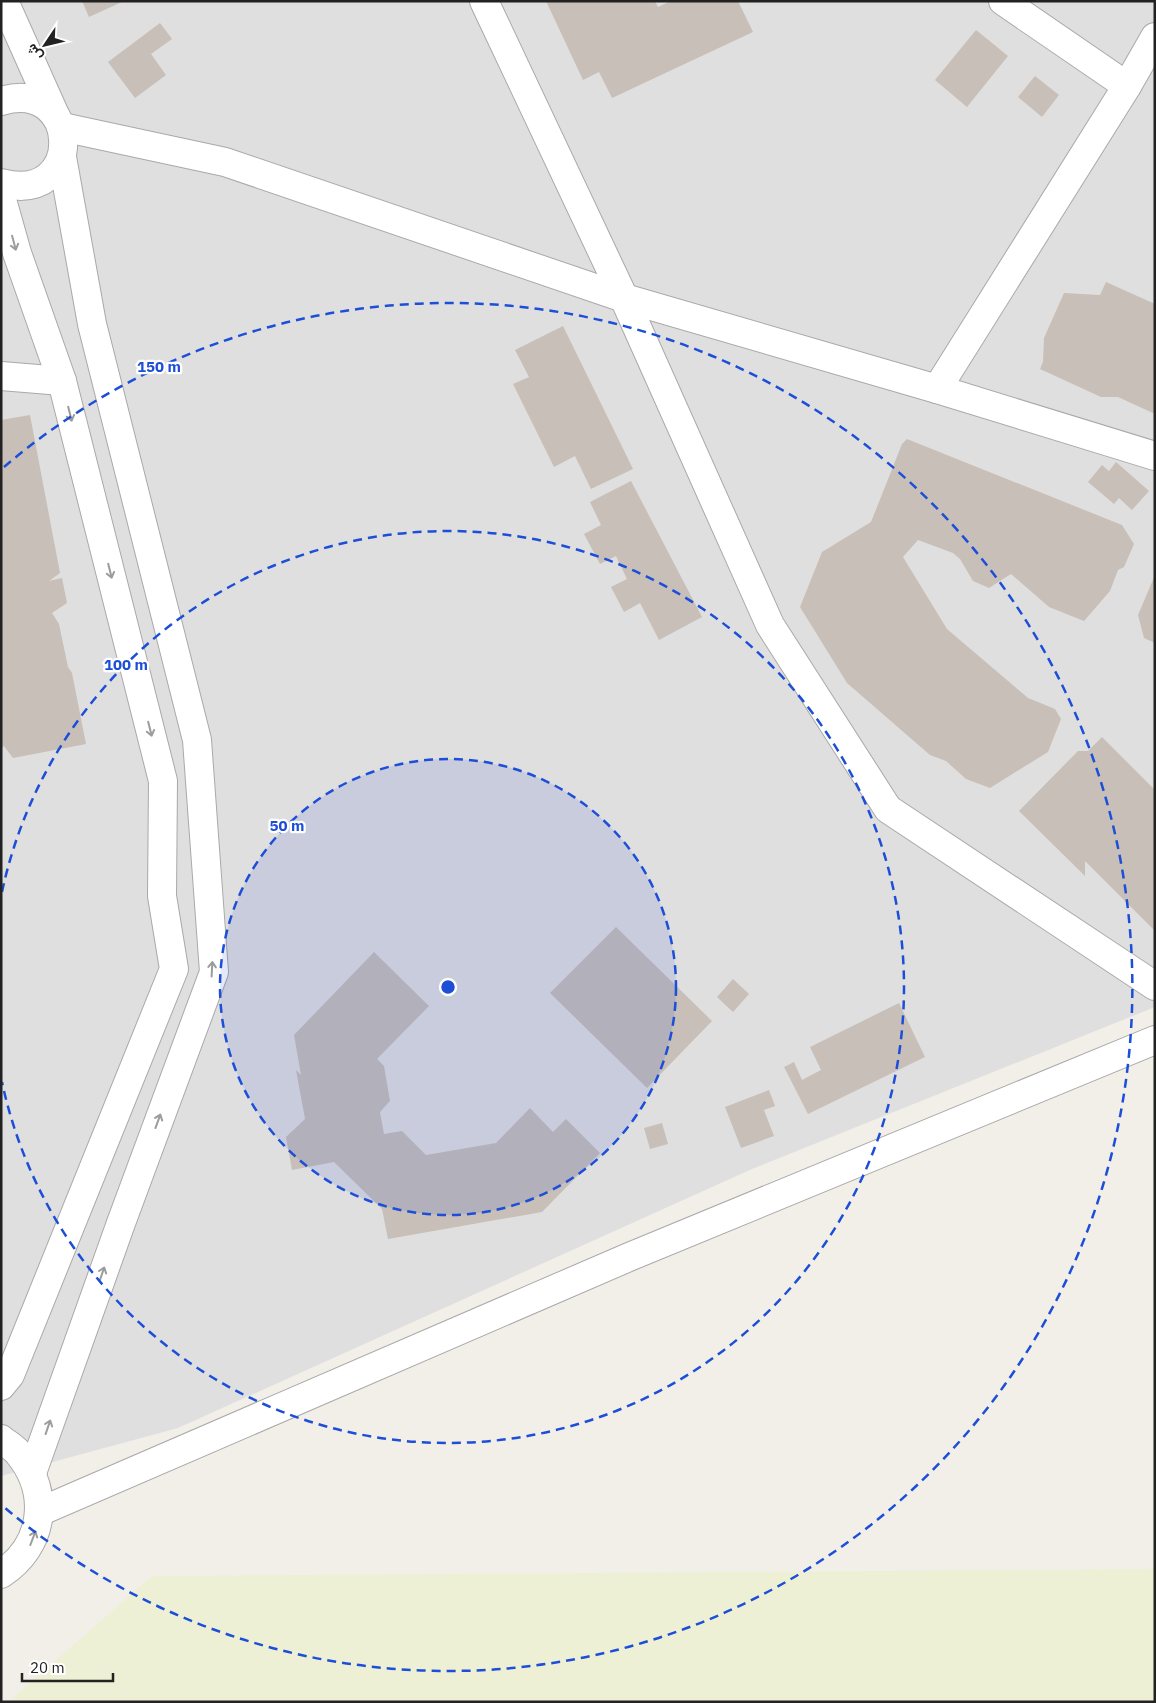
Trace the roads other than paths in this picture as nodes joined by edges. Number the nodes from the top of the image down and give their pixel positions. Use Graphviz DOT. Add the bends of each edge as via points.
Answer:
graph roads {
  1 [pos="4,1"];
  2 [pos="484,1"];
  3 [pos="1003,1"];
  4 [pos="1152,46"];
  5 [pos="1127,86"];
  6 [pos="1,101"];
  7 [pos="58,121"];
  8 [pos="62,157"];
  9 [pos="1,183"];
  10 [pos="1,196"];
  11 [pos="624,298"];
  12 [pos="1,376"];
  13 [pos="62,382"];
  14 [pos="937,389"];
  15 [pos="1155,456"];
  16 [pos="1155,986"];
  17 [pos="1155,1040"];
  18 [pos="1,1386"];
  19 [pos="1,1439"];
  20 [pos="32,1473"];
  21 [pos="38,1512"];
  22 [pos="1,1574"];
  1 -- 7 [label="street"];
  2 -- 11 [label="street"];
  3 -- 5 [label="street"];
  4 -- 5 [label="street"];
  5 -- 14 [label="street"];
  6 -- 7 [label="street" via="16,97 30,99 44,105"];
  7 -- 8 [label="street" via="65,142"];
  7 -- 11 [label="street" via="225,162"];
  8 -- 9 [label="street" via="44,180 30,186 15,187"];
  20 -- 8 [label="street, one-way" via="120,1223 214,972 197,740 92,324"];
  10 -- 13 [label="street, one-way" via="17,253"];
  11 -- 14 [label="street"];
  11 -- 16 [label="street" via="770,625 888,809"];
  12 -- 13 [label="street"];
  13 -- 18 [label="street, one-way" via="163,781 162,896 174,969 10,1376"];
  14 -- 15 [label="street"];
  17 -- 21 [label="street" via="629,1258"];
  19 -- 20 [label="street" via="18,1452"];
  20 -- 21 [label="street" via="39,1497"];
  22 -- 21 [label="street, one-way" via="14,1566 30,1546"];
}
